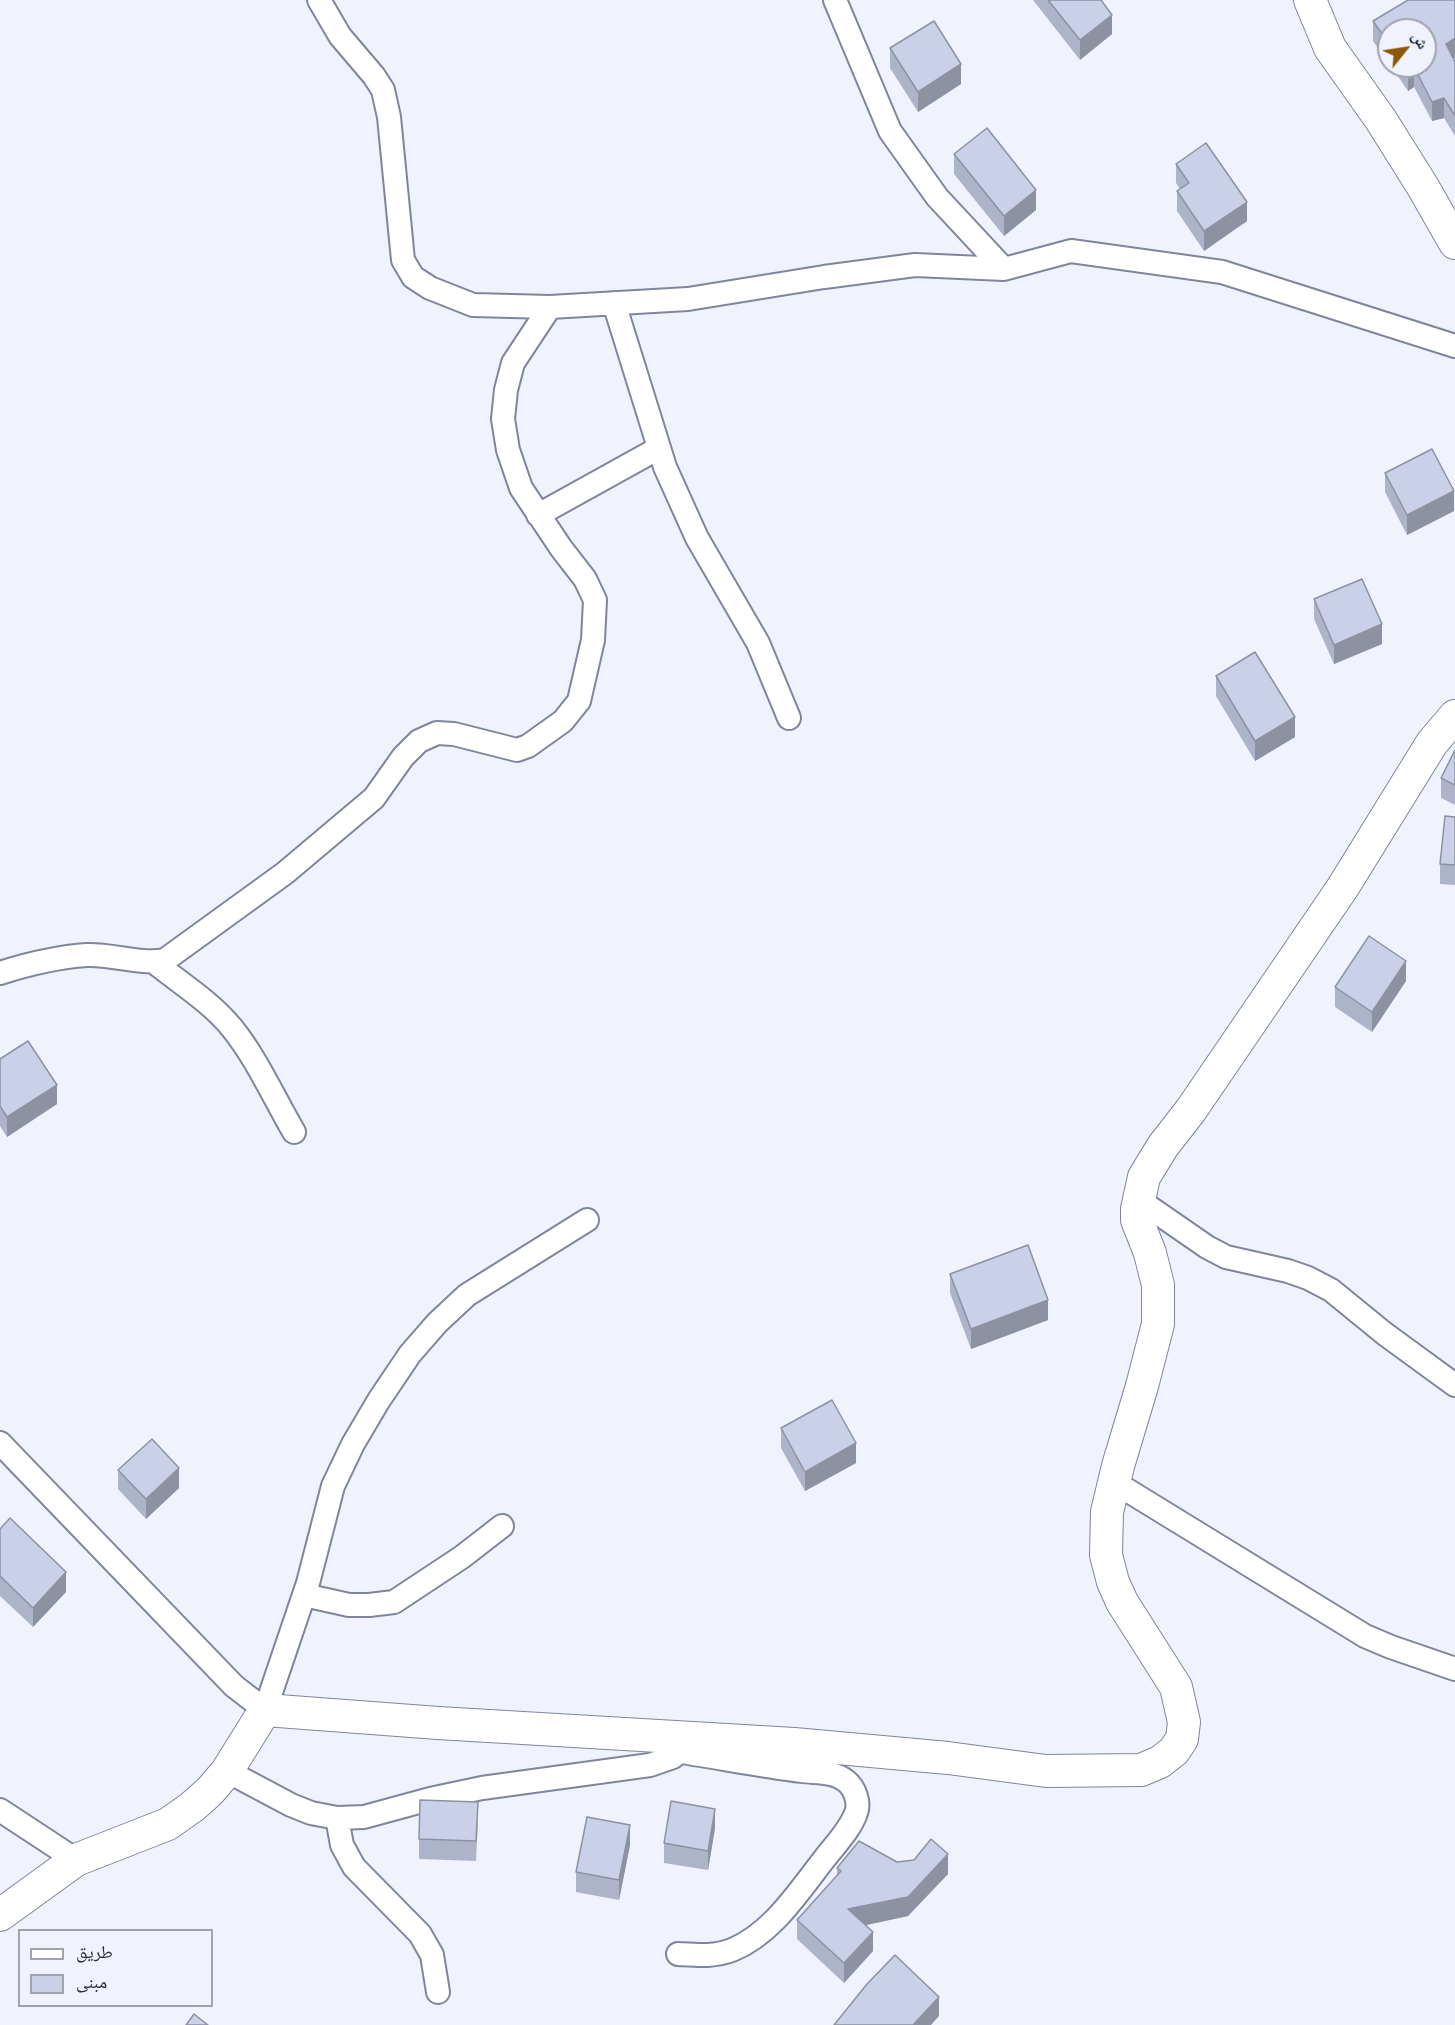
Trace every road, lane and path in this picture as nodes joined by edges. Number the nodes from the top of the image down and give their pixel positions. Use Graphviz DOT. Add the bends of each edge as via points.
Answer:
graph roads {
  1 [pos="319,0"];
  2 [pos="835,0"];
  3 [pos="1310,0"];
  4 [pos="1455,243"];
  5 [pos="1004,269"];
  6 [pos="614,303"];
  7 [pos="550,307"];
  8 [pos="1455,346"];
  9 [pos="659,448"];
  10 [pos="538,515"];
  11 [pos="1455,716"];
  12 [pos="789,718"];
  13 [pos="154,962"];
  14 [pos="0,973"];
  15 [pos="294,1132"];
  16 [pos="1139,1200"];
  17 [pos="587,1220"];
  18 [pos="1455,1385"];
  19 [pos="0,1443"];
  20 [pos="1114,1482"];
  21 [pos="502,1526"];
  22 [pos="304,1595"];
  23 [pos="1455,1669"];
  24 [pos="265,1710"];
  25 [pos="688,1745"];
  26 [pos="226,1771"];
  27 [pos="0,1810"];
  28 [pos="337,1818"];
  29 [pos="76,1860"];
  30 [pos="0,1915"];
  31 [pos="678,1954"];
  32 [pos="438,1992"];
  1 -- 7 [label="street" via="340,36 383,90 403,260 413,277 473,305"];
  2 -- 5 [label="street" via="890,131 937,197"];
  3 -- 4 [label="main road" via="1330,48 1381,120"];
  5 -- 6 [label="street" via="915,265 688,299"];
  5 -- 8 [label="street" via="1071,251 1222,272"];
  6 -- 7 [label="street"];
  6 -- 9 [label="street"];
  7 -- 10 [label="street" via="513,363 503,419 521,488"];
  9 -- 10 [label="street"];
  9 -- 12 [label="street" via="698,538 758,643"];
  10 -- 13 [label="street" via="585,579 595,600 593,640 579,700 563,722 517,750 454,734 437,733 419,741 374,798 285,873 175,954"];
  11 -- 16 [label="main road" via="1432,743 1342,887 1163,1146 1144,1177"];
  13 -- 14 [label="street" via="87,955"];
  13 -- 15 [label="street" via="231,1028"];
  16 -- 18 [label="street" via="1226,1257 1288,1271 1331,1290"];
  16 -- 20 [label="main road" via="1137,1220 1158,1285 1158,1324"];
  17 -- 22 [label="street" via="467,1295 411,1354 353,1444 333,1486"];
  19 -- 24 [label="street" via="234,1686"];
  20 -- 23 [label="street" via="1365,1636"];
  20 -- 25 [label="main road" via="1107,1512 1106,1556 1113,1582 1176,1686 1183,1708 1182,1739 1160,1762 1141,1770 1046,1771 853,1749"];
  21 -- 22 [label="street" via="394,1602 350,1605"];
  22 -- 24 [label="street"];
  24 -- 25 [label="main road"];
  24 -- 26 [label="main road"];
  25 -- 28 [label="street" via="664,1762 650,1765 482,1788 364,1817"];
  25 -- 31 [label="street" via="845,1779 852,1787 857,1812 791,1902 753,1938 712,1955"];
  26 -- 28 [label="street" via="291,1805"];
  26 -- 29 [label="main road" via="210,1791 168,1824"];
  27 -- 29 [label="street"];
  28 -- 32 [label="street" via="342,1845 354,1867 420,1934 432,1954"];
  29 -- 30 [label="main road"];
}
